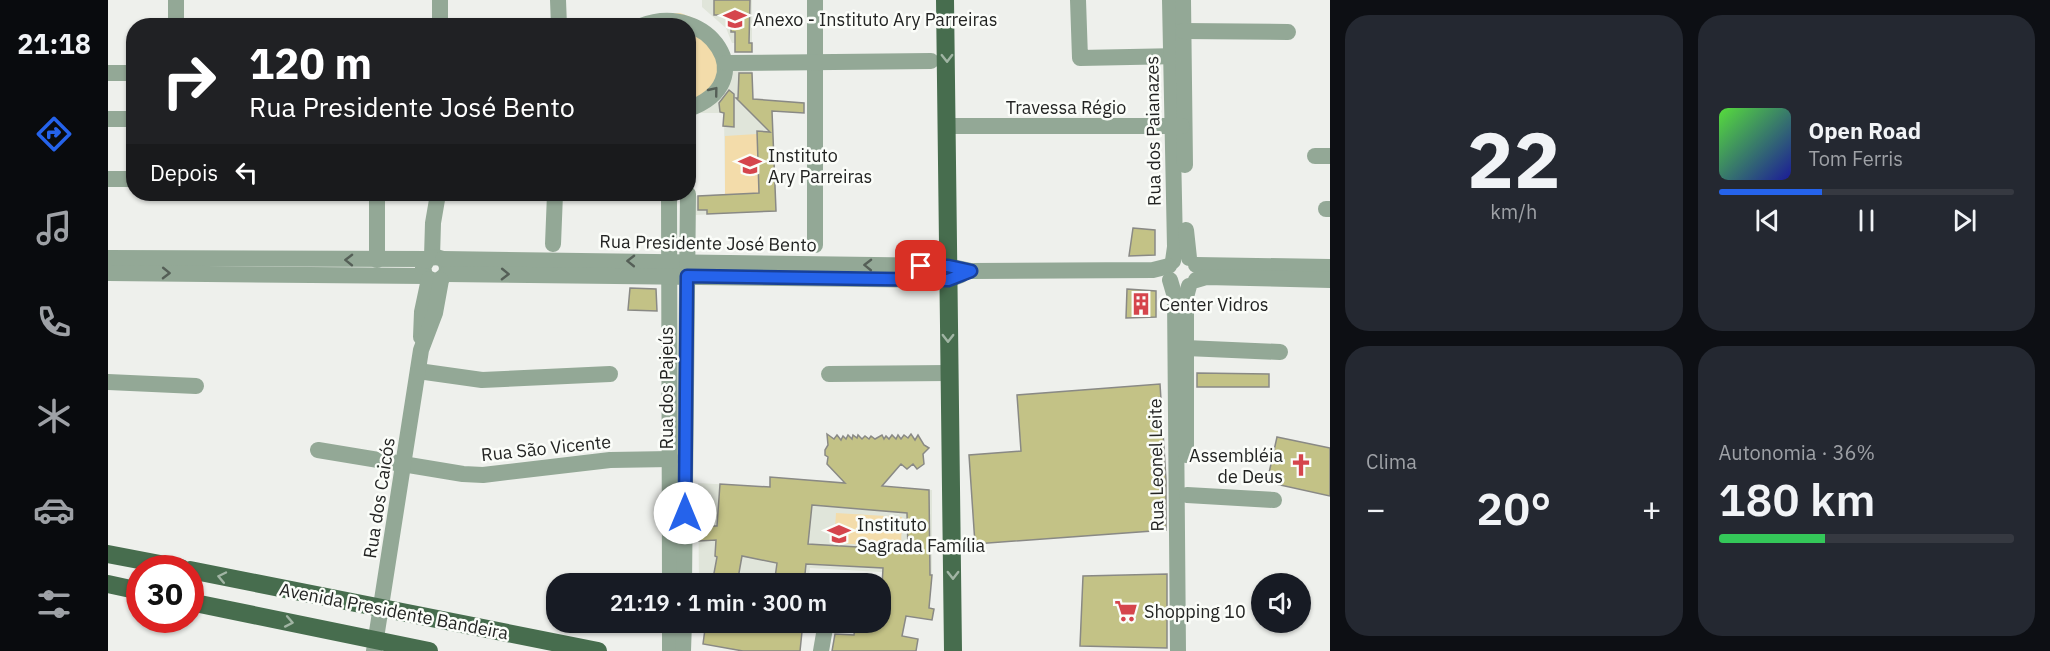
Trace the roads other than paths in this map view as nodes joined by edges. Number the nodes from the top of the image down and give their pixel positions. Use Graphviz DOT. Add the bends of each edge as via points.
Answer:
graph roads {
  1 [pos="176,0"];
  2 [pos="440,0"];
  3 [pos="558,0"];
  4 [pos="815,0"];
  5 [pos="945,0"];
  6 [pos="1078,0"];
  7 [pos="1170,0"];
  8 [pos="1183,0"];
  9 [pos="176,18"];
  10 [pos="440,18"];
  11 [pos="559,18"];
  12 [pos="650,18"];
  13 [pos="1183,31"];
  14 [pos="1288,32"];
  15 [pos="1177,56"];
  16 [pos="817,60"];
  17 [pos="931,61"];
  18 [pos="726,63"];
  19 [pos="108,73"];
  20 [pos="126,73"];
  21 [pos="696,107"];
  22 [pos="108,119"];
  23 [pos="126,119"];
  24 [pos="948,126"];
  25 [pos="1178,126"];
  26 [pos="108,179"];
  27 [pos="126,179"];
  28 [pos="377,201"];
  29 [pos="439,201"];
  30 [pos="555,201"];
  31 [pos="669,201"];
  32 [pos="688,201"];
  33 [pos="553,244"];
  34 [pos="815,245"];
  35 [pos="108,258"];
  36 [pos="377,260"];
  37 [pos="132,265"];
  38 [pos="323,267"];
  39 [pos="1330,267"];
  40 [pos="436,268"];
  41 [pos="670,269"];
  42 [pos="687,269"];
  43 [pos="1178,271"];
  44 [pos="108,273"];
  45 [pos="948,273"];
  46 [pos="1330,280"];
  47 [pos="1186,348"];
  48 [pos="1280,352"];
  49 [pos="418,371"];
  50 [pos="948,373"];
  51 [pos="610,374"];
  52 [pos="829,374"];
  53 [pos="108,382"];
  54 [pos="196,386"];
  55 [pos="1180,436"];
  56 [pos="318,450"];
  57 [pos="671,459"];
  58 [pos="404,465"];
  59 [pos="1187,495"];
  60 [pos="1274,501"];
  61 [pos="1182,544"];
  62 [pos="108,554"];
  63 [pos="126,557"];
  64 [pos="204,573"];
  65 [pos="670,573"];
  66 [pos="684,573"];
  67 [pos="246,582"];
  68 [pos="108,584"];
  69 [pos="126,588"];
  70 [pos="204,605"];
  71 [pos="382,608"];
  72 [pos="239,612"];
  73 [pos="670,633"];
  74 [pos="684,633"];
  75 [pos="823,633"];
  76 [pos="375,646"];
  77 [pos="429,651"];
  78 [pos="598,651"];
  79 [pos="670,651"];
  80 [pos="683,651"];
  81 [pos="821,651"];
  82 [pos="953,651"];
  83 [pos="1178,651"];
  84 [pos="1189,651"];
  1 -- 9 [label="street"];
  2 -- 10 [label="street"];
  3 -- 11 [label="street"];
  4 -- 16 [label="street"];
  5 -- 24 [label="main road, one-way"];
  6 -- 15 [label="street" via="1080,58"];
  7 -- 15 [label="street, Rua dos Paianazes"];
  8 -- 13 [label="street, Rua dos Paianazes"];
  12 -- 18 [label="street" via="665,9 702,18 715,30"];
  13 -- 14 [label="street"];
  13 -- 15 [label="street, Rua dos Paianazes"];
  15 -- 25 [label="street, Rua dos Paianazes"];
  16 -- 17 [label="street"];
  16 -- 18 [label="street"];
  16 -- 34 [label="street"];
  21 -- 18 [label="street, one-way" via="713,95"];
  19 -- 20 [label="street"];
  22 -- 23 [label="street"];
  24 -- 25 [label="street, Travessa Régio"];
  24 -- 45 [label="main road"];
  25 -- 43 [label="street, Rua dos Paianazes"];
  26 -- 27 [label="street"];
  28 -- 36 [label="street"];
  29 -- 40 [label="street, Rua dos Caicós" via="441,223"];
  30 -- 33 [label="street"];
  31 -- 41 [label="street, Rua dos Pajeús"];
  32 -- 42 [label="street, Rua dos Pajeús"];
  35 -- 37 [label="street, Rua Presidente José Bento"];
  36 -- 38 [label="street, Rua Presidente José Bento, one-way"];
  36 -- 40 [label="street, Rua Presidente José Bento"];
  37 -- 38 [label="street, Rua Presidente José Bento"];
  37 -- 44 [label="street, Rua Presidente José Bento"];
  38 -- 40 [label="street, Rua Presidente José Bento"];
  39 -- 43 [label="street, Rua Presidente José Bento"];
  40 -- 41 [label="street, Rua Presidente José Bento"];
  40 -- 49 [label="street, Rua dos Caicós" via="420,328"];
  41 -- 42 [label="street, Rua Presidente José Bento"];
  41 -- 57 [label="street, Rua dos Pajeús"];
  42 -- 45 [label="street, Rua Presidente José Bento"];
  42 -- 66 [label="street, Rua dos Pajeús"];
  43 -- 45 [label="street, Rua Presidente José Bento"];
  43 -- 46 [label="street, Rua Presidente José Bento" via="1206,277"];
  43 -- 47 [label="street, Rua Leonel Leite" via="1186,297"];
  43 -- 55 [label="street, Rua Leonel Leite" via="1175,297"];
  45 -- 50 [label="main road, one-way"];
  47 -- 48 [label="street"];
  47 -- 55 [label="street, Rua Leonel Leite"];
  49 -- 51 [label="street" via="482,380"];
  49 -- 58 [label="street, Rua dos Caicós"];
  50 -- 52 [label="street"];
  50 -- 82 [label="main road, one-way"];
  53 -- 54 [label="street"];
  55 -- 59 [label="street, Rua Leonel Leite"];
  55 -- 61 [label="street, Rua Leonel Leite"];
  56 -- 58 [label="street, Rua São Vicente"];
  57 -- 58 [label="street, Rua São Vicente" via="610,460 483,475"];
  57 -- 65 [label="street, Rua dos Pajeús"];
  58 -- 71 [label="street, Rua dos Caicós"];
  59 -- 60 [label="street"];
  59 -- 61 [label="street, Rua Leonel Leite"];
  61 -- 83 [label="street, Rua Leonel Leite"];
  61 -- 84 [label="street, Rua Leonel Leite"];
  62 -- 63 [label="main road"];
  67 -- 64 [label="main road, Avenida Presidente Bandeira, one-way"];
  67 -- 71 [label="main road, Avenida Presidente Bandeira"];
  67 -- 72 [label="main road"];
  68 -- 69 [label="main road"];
  70 -- 72 [label="main road, Avenida Presidente Bandeira"];
  71 -- 76 [label="street, Rua dos Caicós"];
  71 -- 78 [label="main road, Avenida Presidente Bandeira"];
  72 -- 76 [label="main road, Avenida Presidente Bandeira, one-way"];
  73 -- 79 [label="street"];
  74 -- 80 [label="street"];
  75 -- 81 [label="street"];
  76 -- 77 [label="main road, Avenida Presidente Bandeira"];
}
